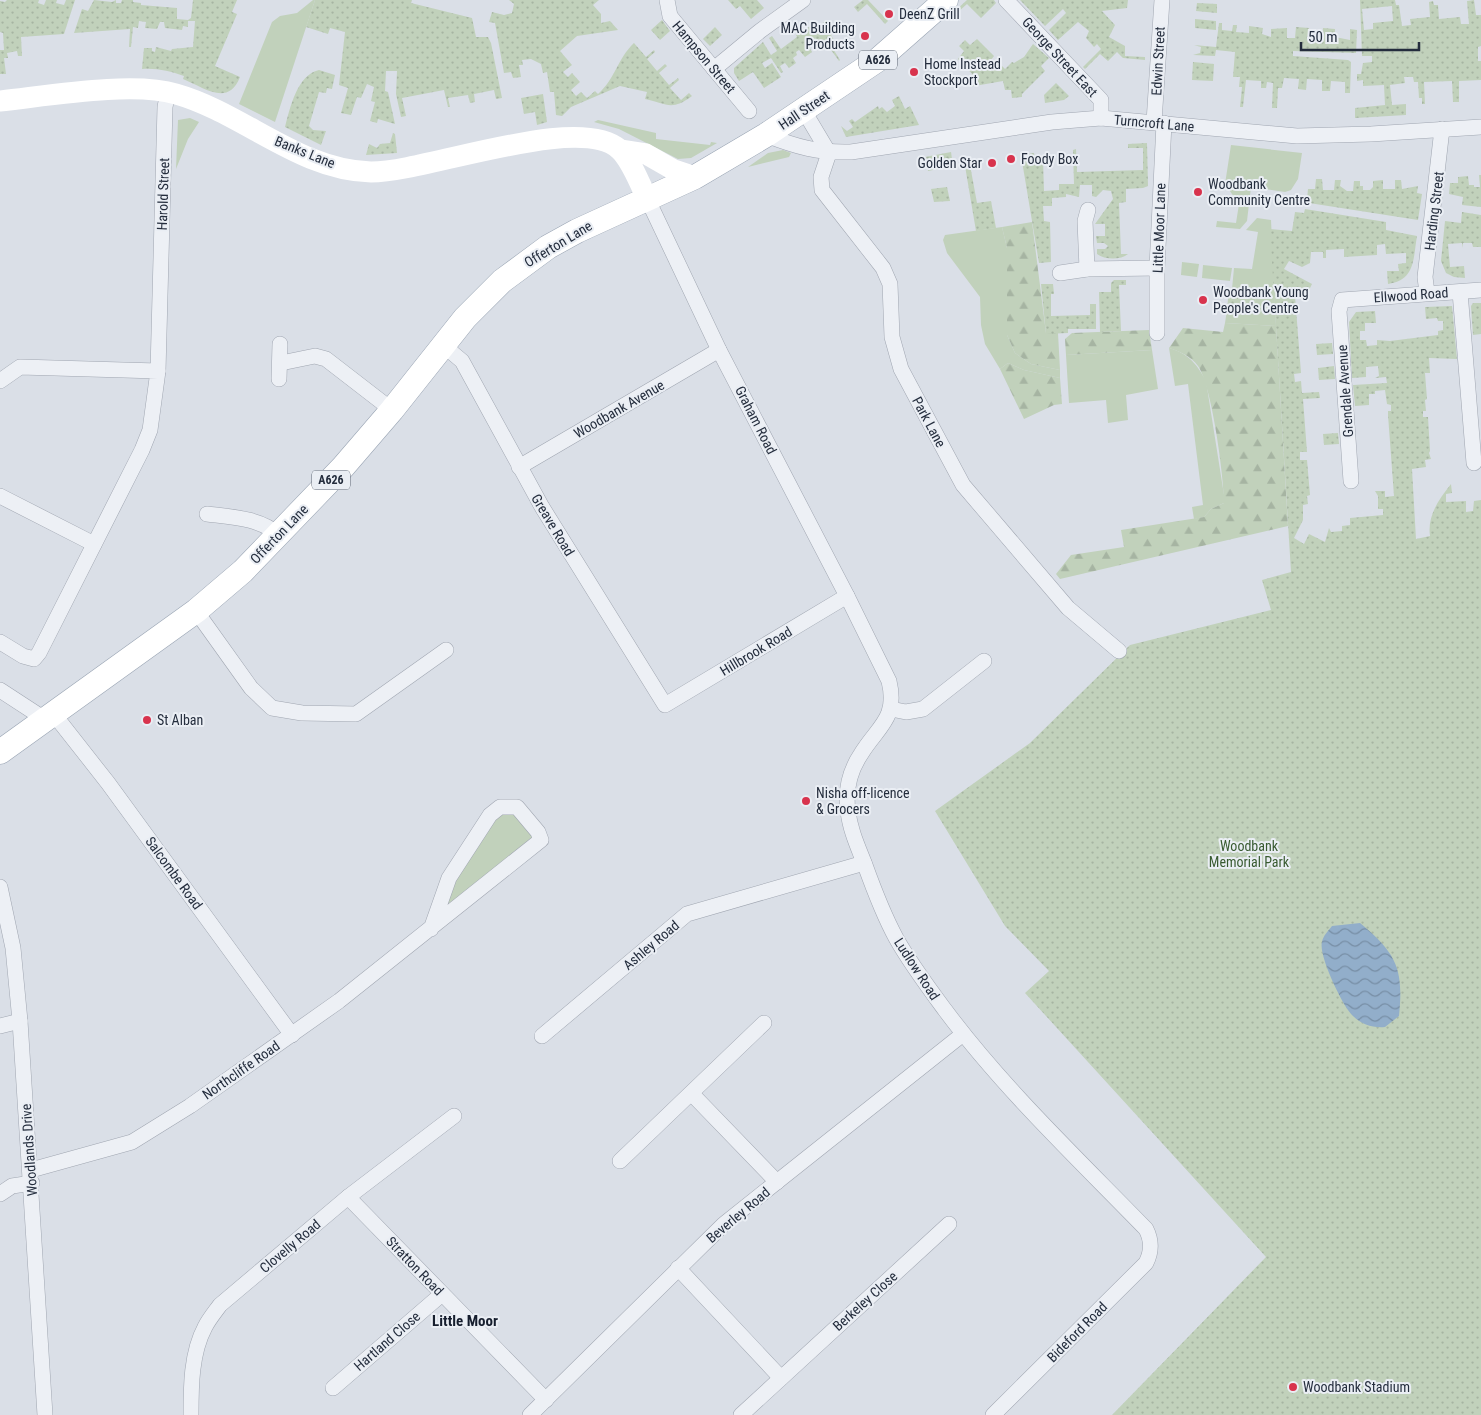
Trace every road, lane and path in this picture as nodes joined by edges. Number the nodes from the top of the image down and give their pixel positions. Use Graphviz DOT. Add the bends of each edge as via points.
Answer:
graph roads {
  1 [pos="667,0"];
  2 [pos="803,0"];
  3 [pos="946,0"];
  4 [pos="1006,0"];
  5 [pos="1162,0"];
  6 [pos="714,69"];
  7 [pos="168,92"];
  8 [pos="0,101"];
  9 [pos="749,111"];
  10 [pos="804,111"];
  11 [pos="1101,118"];
  12 [pos="1159,123"];
  13 [pos="1481,127"];
  14 [pos="1442,129"];
  15 [pos="766,135"];
  16 [pos="620,150"];
  17 [pos="829,153"];
  18 [pos="695,177"];
  19 [pos="647,198"];
  20 [pos="1088,210"];
  21 [pos="1157,268"];
  22 [pos="1087,269"];
  23 [pos="1060,272"];
  24 [pos="1481,290"];
  25 [pos="1460,292"];
  26 [pos="1427,293"];
  27 [pos="1342,300"];
  28 [pos="1158,333"];
  29 [pos="280,344"];
  30 [pos="443,345"];
  31 [pos="719,350"];
  32 [pos="281,363"];
  33 [pos="158,370"];
  34 [pos="279,379"];
  35 [pos="0,381"];
  36 [pos="392,410"];
  37 [pos="1474,463"];
  38 [pos="519,467"];
  39 [pos="1351,481"];
  40 [pos="0,496"];
  41 [pos="208,514"];
  42 [pos="279,535"];
  43 [pos="94,544"];
  44 [pos="847,596"];
  45 [pos="196,611"];
  46 [pos="868,641"];
  47 [pos="0,642"];
  48 [pos="446,650"];
  49 [pos="1119,651"];
  50 [pos="984,661"];
  51 [pos="0,690"];
  52 [pos="665,705"];
  53 [pos="891,709"];
  54 [pos="50,716"];
  55 [pos="0,752"];
  56 [pos="864,863"];
  57 [pos="0,886"];
  58 [pos="431,929"];
  59 [pos="20,1021"];
  60 [pos="764,1023"];
  61 [pos="0,1026"];
  62 [pos="963,1034"];
  63 [pos="292,1035"];
  64 [pos="542,1036"];
  65 [pos="692,1094"];
  66 [pos="454,1116"];
  67 [pos="620,1161"];
  68 [pos="31,1176"];
  69 [pos="777,1182"];
  70 [pos="0,1194"];
  71 [pos="348,1197"];
  72 [pos="949,1224"];
  73 [pos="1151,1243"];
  74 [pos="678,1268"];
  75 [pos="442,1294"];
  76 [pos="781,1378"];
  77 [pos="333,1388"];
  78 [pos="546,1400"];
  79 [pos="45,1415"];
  80 [pos="191,1415"];
  81 [pos="530,1415"];
  82 [pos="741,1415"];
  83 [pos="993,1415"];
  1 -- 6 [label="street, Hampson Street" via="670,16"];
  2 -- 6 [label="street"];
  3 -- 10 [label="main road, Hall Street / A626" via="895,47"];
  4 -- 11 [label="street, George Street East" via="1101,100"];
  5 -- 12 [label="street, Edwin Street"];
  6 -- 9 [label="street, Hampson Street"];
  7 -- 8 [label="street, Banks Lane" via="130,89"];
  7 -- 16 [label="street, Banks Lane" via="214,110 305,155 369,172 415,167 551,138 594,140"];
  7 -- 33 [label="street, Harold Street"];
  10 -- 15 [label="main road, Hall Street / A626"];
  10 -- 17 [label="street"];
  11 -- 12 [label="street, Turncroft Lane"];
  11 -- 17 [label="street, Turncroft Lane"];
  12 -- 14 [label="street, Turncroft Lane" via="1297,136"];
  12 -- 21 [label="street, Little Moor Lane"];
  13 -- 14 [label="street, Turncroft Lane"];
  14 -- 26 [label="street, Harding Street"];
  15 -- 17 [label="street, Turncroft Lane" via="812,151"];
  15 -- 18 [label="main road, Hall Street / A626"];
  16 -- 18 [label="street, Banks Lane" via="646,154 674,170"];
  16 -- 19 [label="street"];
  17 -- 49 [label="street, Park Lane" via="821,177 822,190 883,268 890,284 892,336 901,369 963,485 1068,608"];
  18 -- 19 [label="main road, Hall Street / A626"];
  19 -- 30 [label="main road, Offerton Lane / A626" via="577,231 520,267 485,296"];
  19 -- 31 [label="street, Graham Road"];
  20 -- 22 [label="street" via="1085,221"];
  21 -- 22 [label="street"];
  21 -- 28 [label="street, Little Moor Lane"];
  22 -- 23 [label="street"];
  24 -- 25 [label="street, Ellwood Road"];
  25 -- 26 [label="street, Ellwood Road"];
  25 -- 37 [label="street"];
  26 -- 27 [label="street, Ellwood Road"];
  27 -- 39 [label="street, Grendale Avenue" via="1339,311"];
  29 -- 32 [label="street"];
  30 -- 36 [label="main road, Offerton Lane / A626"];
  30 -- 38 [label="street, Greave Road" via="462,361"];
  31 -- 38 [label="street, Woodbank Avenue"];
  31 -- 44 [label="street, Graham Road"];
  32 -- 34 [label="street"];
  32 -- 36 [label="street" via="315,356 326,360"];
  33 -- 35 [label="street" via="20,368"];
  33 -- 43 [label="street, Harold Street" via="150,430"];
  36 -- 42 [label="main road, Offerton Lane / A626"];
  38 -- 52 [label="street, Greave Road"];
  40 -- 43 [label="street"];
  41 -- 42 [label="street" via="250,520"];
  42 -- 45 [label="main road, Offerton Lane / A626"];
  43 -- 47 [label="street, Harold Street" via="34,659"];
  44 -- 46 [label="street, Graham Road"];
  44 -- 52 [label="street, Hillbrook Road"];
  45 -- 48 [label="street" via="251,688 272,708 356,714"];
  45 -- 54 [label="main road, Offerton Lane / A626"];
  46 -- 53 [label="street, Ludlow Road" via="889,681"];
  50 -- 53 [label="street" via="923,709 906,712"];
  51 -- 54 [label="street, Salcombe Road"];
  53 -- 56 [label="street, Ludlow Road" via="884,726 861,753 847,783 851,830"];
  54 -- 55 [label="main road, Offerton Lane / A626"];
  54 -- 63 [label="street, Salcombe Road" via="108,783"];
  56 -- 62 [label="street, Ludlow Road" via="897,940"];
  56 -- 64 [label="street, Ashley Road" via="687,914"];
  57 -- 59 [label="street, Woodlands Drive" via="13,948"];
  58 -- 58 [label="street, Northcliffe Road" via="541,840 517,806 500,807 490,815 449,878"];
  58 -- 63 [label="street, Northcliffe Road"];
  59 -- 61 [label="street"];
  59 -- 68 [label="street, Woodlands Drive"];
  60 -- 65 [label="street"];
  62 -- 69 [label="street, Beverley Road"];
  62 -- 73 [label="street, Ludlow Road" via="1048,1130 1146,1229"];
  63 -- 68 [label="street, Northcliffe Road" via="132,1142"];
  65 -- 67 [label="street"];
  65 -- 69 [label="street"];
  66 -- 71 [label="street, Clovelly Road"];
  68 -- 70 [label="street, Northcliffe Road"];
  68 -- 79 [label="street, Woodlands Drive"];
  69 -- 74 [label="street, Beverley Road" via="724,1224"];
  71 -- 75 [label="street, Stratton Road"];
  71 -- 80 [label="street, Clovelly Road" via="220,1305 204,1328 196,1354"];
  72 -- 76 [label="street, Berkeley Close"];
  73 -- 83 [label="street, Bideford Road" via="1146,1263"];
  74 -- 76 [label="street"];
  74 -- 78 [label="street, Beverley Road"];
  75 -- 77 [label="street, Hartland Close"];
  75 -- 78 [label="street, Stratton Road"];
  76 -- 82 [label="street, Berkeley Close"];
  78 -- 81 [label="street, Beverley Road"];
}
